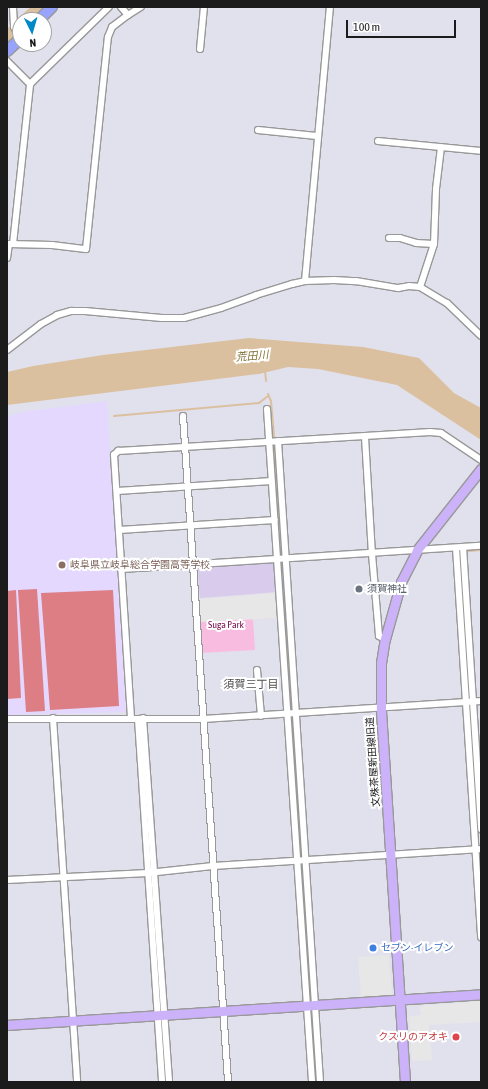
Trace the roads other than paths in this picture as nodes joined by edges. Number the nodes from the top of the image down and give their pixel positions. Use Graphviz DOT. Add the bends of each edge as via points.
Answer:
graph roads {
  1 [pos="13,7"];
  2 [pos="109,7"];
  3 [pos="121,7"];
  4 [pos="141,7"];
  5 [pos="204,7"];
  6 [pos="330,7"];
  7 [pos="128,15"];
  8 [pos="10,19"];
  9 [pos="200,49"];
  10 [pos="7,60"];
  11 [pos="30,84"];
  12 [pos="258,130"];
  13 [pos="317,136"];
  14 [pos="378,141"];
  15 [pos="441,147"];
  16 [pos="481,151"];
  17 [pos="389,238"];
  18 [pos="10,243"];
  19 [pos="434,244"];
  20 [pos="7,258"];
  21 [pos="305,281"];
  22 [pos="420,287"];
  23 [pos="481,336"];
  24 [pos="7,350"];
  25 [pos="267,409"];
  26 [pos="183,416"];
  27 [pos="365,437"];
  28 [pos="269,442"];
  29 [pos="278,442"];
  30 [pos="185,447"];
  31 [pos="481,460"];
  32 [pos="481,469"];
  33 [pos="272,481"];
  34 [pos="188,487"];
  35 [pos="117,491"];
  36 [pos="274,520"];
  37 [pos="190,524"];
  38 [pos="119,530"];
  39 [pos="481,546"];
  40 [pos="463,547"];
  41 [pos="456,548"];
  42 [pos="417,550"];
  43 [pos="372,554"];
  44 [pos="285,558"];
  45 [pos="277,559"];
  46 [pos="193,564"];
  47 [pos="121,569"];
  48 [pos="385,639"];
  49 [pos="257,670"];
  50 [pos="473,701"];
  51 [pos="481,701"];
  52 [pos="465,702"];
  53 [pos="381,707"];
  54 [pos="296,713"];
  55 [pos="287,714"];
  56 [pos="261,716"];
  57 [pos="53,718"];
  58 [pos="131,718"];
  59 [pos="7,719"];
  60 [pos="141,719"];
  61 [pos="203,719"];
  62 [pos="481,829"];
  63 [pos="478,849"];
  64 [pos="391,854"];
  65 [pos="298,861"];
  66 [pos="306,861"];
  67 [pos="213,866"];
  68 [pos="151,872"];
  69 [pos="62,876"];
  70 [pos="7,880"];
  71 [pos="481,937"];
  72 [pos="481,994"];
  73 [pos="399,1000"];
  74 [pos="311,1006"];
  75 [pos="222,1011"];
  76 [pos="161,1016"];
  77 [pos="72,1021"];
  78 [pos="7,1026"];
  79 [pos="77,1082"];
  80 [pos="162,1082"];
  81 [pos="169,1082"];
  82 [pos="228,1082"];
  83 [pos="312,1082"];
  84 [pos="320,1082"];
  85 [pos="405,1082"];
  1 -- 8 [label="street"];
  2 -- 11 [label="street"];
  3 -- 7 [label="street"];
  4 -- 7 [label="street"];
  5 -- 9 [label="street"];
  6 -- 13 [label="street"];
  7 -- 18 [label="street" via="112,27 108,37 86,249"];
  10 -- 11 [label="street"];
  11 -- 18 [label="street"];
  12 -- 13 [label="street"];
  13 -- 21 [label="street"];
  14 -- 15 [label="street"];
  15 -- 16 [label="street"];
  15 -- 19 [label="street"];
  17 -- 19 [label="street"];
  18 -- 20 [label="street"];
  19 -- 22 [label="street"];
  21 -- 22 [label="street" via="356,281 398,288"];
  21 -- 24 [label="street" via="184,318 71,311 41,324"];
  22 -- 23 [label="street" via="447,303"];
  25 -- 28 [label="street"];
  26 -- 30 [label="street"];
  27 -- 29 [label="street"];
  27 -- 31 [label="street" via="441,433"];
  27 -- 43 [label="street"];
  28 -- 29 [label="street"];
  28 -- 30 [label="street"];
  28 -- 33 [label="street"];
  29 -- 44 [label="street"];
  30 -- 34 [label="street"];
  30 -- 35 [label="street" via="118,451 114,455"];
  32 -- 42 [label="street, 文殊茶屋新田線旧道"];
  33 -- 34 [label="street"];
  33 -- 36 [label="street"];
  34 -- 35 [label="street"];
  34 -- 37 [label="street"];
  35 -- 38 [label="street"];
  36 -- 37 [label="street"];
  36 -- 45 [label="street"];
  37 -- 38 [label="street"];
  37 -- 46 [label="street"];
  38 -- 47 [label="street"];
  39 -- 40 [label="street"];
  40 -- 41 [label="street"];
  40 -- 50 [label="street"];
  41 -- 42 [label="street"];
  41 -- 52 [label="street"];
  42 -- 43 [label="street"];
  42 -- 48 [label="street, 文殊茶屋新田線旧道" via="401,582"];
  43 -- 44 [label="street"];
  43 -- 48 [label="street" via="379,636"];
  44 -- 45 [label="street"];
  44 -- 54 [label="street"];
  45 -- 46 [label="street"];
  45 -- 55 [label="street"];
  46 -- 47 [label="street"];
  46 -- 61 [label="street"];
  47 -- 58 [label="street"];
  48 -- 53 [label="street, 文殊茶屋新田線旧道" via="381,663"];
  49 -- 56 [label="street"];
  50 -- 51 [label="street"];
  50 -- 52 [label="street"];
  50 -- 62 [label="street"];
  52 -- 53 [label="street"];
  52 -- 63 [label="street"];
  53 -- 54 [label="street"];
  53 -- 64 [label="street, 文殊茶屋新田線旧道"];
  54 -- 55 [label="street"];
  54 -- 66 [label="street"];
  55 -- 56 [label="street"];
  55 -- 65 [label="street"];
  56 -- 61 [label="street"];
  57 -- 58 [label="street"];
  57 -- 59 [label="street"];
  57 -- 69 [label="street"];
  58 -- 60 [label="street"];
  60 -- 61 [label="street"];
  60 -- 68 [label="street"];
  61 -- 67 [label="street"];
  63 -- 64 [label="street"];
  63 -- 71 [label="street"];
  64 -- 66 [label="street"];
  64 -- 73 [label="street, 文殊茶屋新田線旧道"];
  65 -- 66 [label="street"];
  65 -- 67 [label="street"];
  65 -- 74 [label="street"];
  66 -- 74 [label="street"];
  67 -- 68 [label="street"];
  67 -- 75 [label="street"];
  68 -- 69 [label="street"];
  68 -- 76 [label="street"];
  69 -- 70 [label="street"];
  69 -- 77 [label="street"];
  72 -- 73 [label="street"];
  73 -- 74 [label="street"];
  73 -- 85 [label="street, 文殊茶屋新田線旧道"];
  74 -- 75 [label="street"];
  74 -- 83 [label="street"];
  74 -- 84 [label="street"];
  75 -- 76 [label="street"];
  75 -- 82 [label="street"];
  76 -- 77 [label="street"];
  76 -- 80 [label="street"];
  76 -- 81 [label="street"];
  77 -- 78 [label="street"];
  77 -- 79 [label="street"];
}
